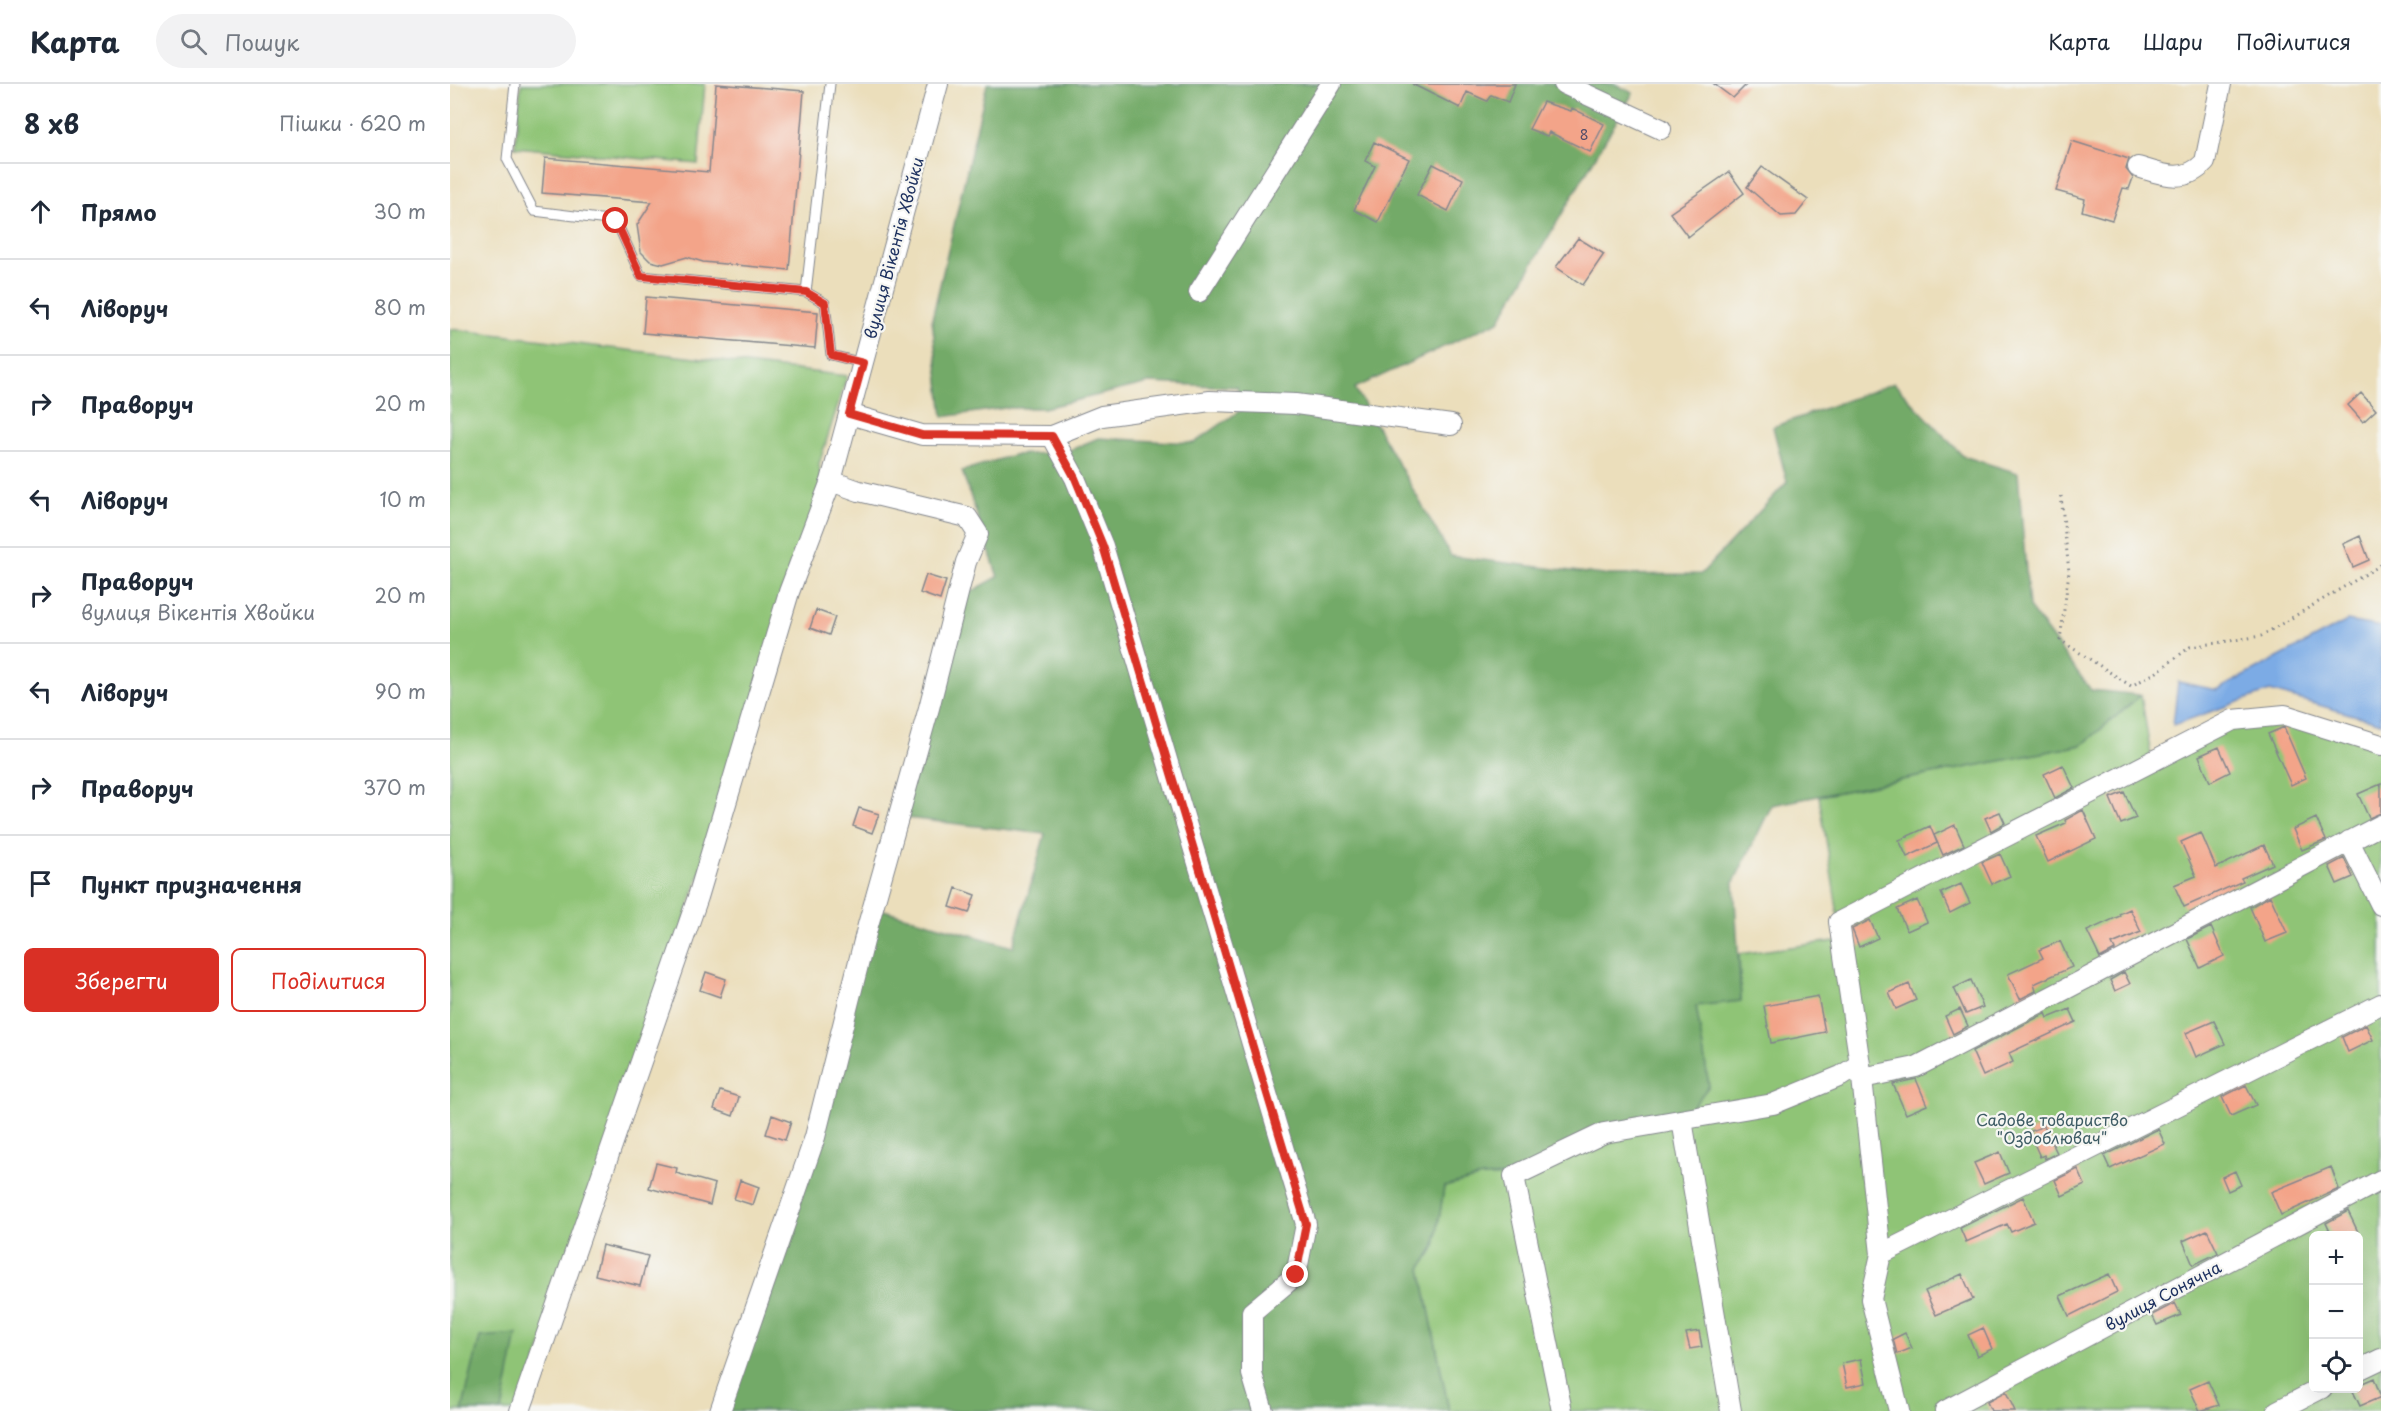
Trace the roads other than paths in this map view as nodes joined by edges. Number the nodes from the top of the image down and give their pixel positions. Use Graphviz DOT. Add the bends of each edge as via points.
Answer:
graph roads {
  1 [pos="514,84"];
  2 [pos="830,84"];
  3 [pos="938,84"];
  4 [pos="1331,84"];
  5 [pos="1564,84"];
  6 [pos="2220,84"];
  7 [pos="1661,129"];
  8 [pos="2138,167"];
  9 [pos="806,292"];
  10 [pos="1198,292"];
  11 [pos="863,363"];
  12 [pos="849,414"];
  13 [pos="1450,425"];
  14 [pos="1052,436"];
  15 [pos="831,481"];
  16 [pos="2381,744"];
  17 [pos="2381,825"];
  18 [pos="2349,841"];
  19 [pos="2381,905"];
  20 [pos="2381,1004"];
  21 [pos="1861,1071"];
  22 [pos="1682,1119"];
  23 [pos="2381,1180"];
  24 [pos="1881,1254"];
  25 [pos="2381,1359"];
  26 [pos="2363,1368"];
  27 [pos="2314,1393"];
  28 [pos="520,1411"];
  29 [pos="720,1411"];
  30 [pos="1263,1411"];
  31 [pos="1562,1411"];
  32 [pos="1731,1411"];
  33 [pos="1899,1411"];
  34 [pos="1945,1411"];
  35 [pos="2277,1411"];
  1 -- 9 [label="lane" via="507,159 534,211 616,221 641,276"];
  2 -- 9 [label="lane"];
  3 -- 11 [label="street, вулиця Вікентія Хвойки"];
  4 -- 10 [label="street"];
  5 -- 7 [label="street"];
  6 -- 8 [label="street" via="2205,162 2196,172 2169,177"];
  9 -- 11 [label="lane" via="825,303 831,355"];
  11 -- 12 [label="street, вулиця Вікентія Хвойки"];
  12 -- 14 [label="street" via="922,435"];
  12 -- 15 [label="street, вулиця Вікентія Хвойки"];
  13 -- 14 [label="street" via="1296,404 1210,401 1102,416"];
  14 -- 30 [label="street" via="1075,478 1103,546 1306,1224 1296,1275 1252,1312 1252,1374"];
  15 -- 28 [label="street, вулиця Вікентія Хвойки" via="789,591 698,897"];
  15 -- 29 [label="street" via="967,517 978,534 966,562 815,1137"];
  16 -- 21 [label="street" via="2285,715 2233,720 1839,922"];
  17 -- 18 [label="street"];
  18 -- 19 [label="street"];
  18 -- 21 [label="street" via="1916,1066"];
  20 -- 24 [label="street"];
  21 -- 22 [label="street" via="1773,1104"];
  21 -- 24 [label="street"];
  22 -- 31 [label="street" via="1604,1133 1514,1176"];
  22 -- 32 [label="street"];
  23 -- 34 [label="street, вулиця Сонячна"];
  24 -- 33 [label="street" via="1871,1299"];
  25 -- 26 [label="street"];
  27 -- 35 [label="street"];
}
